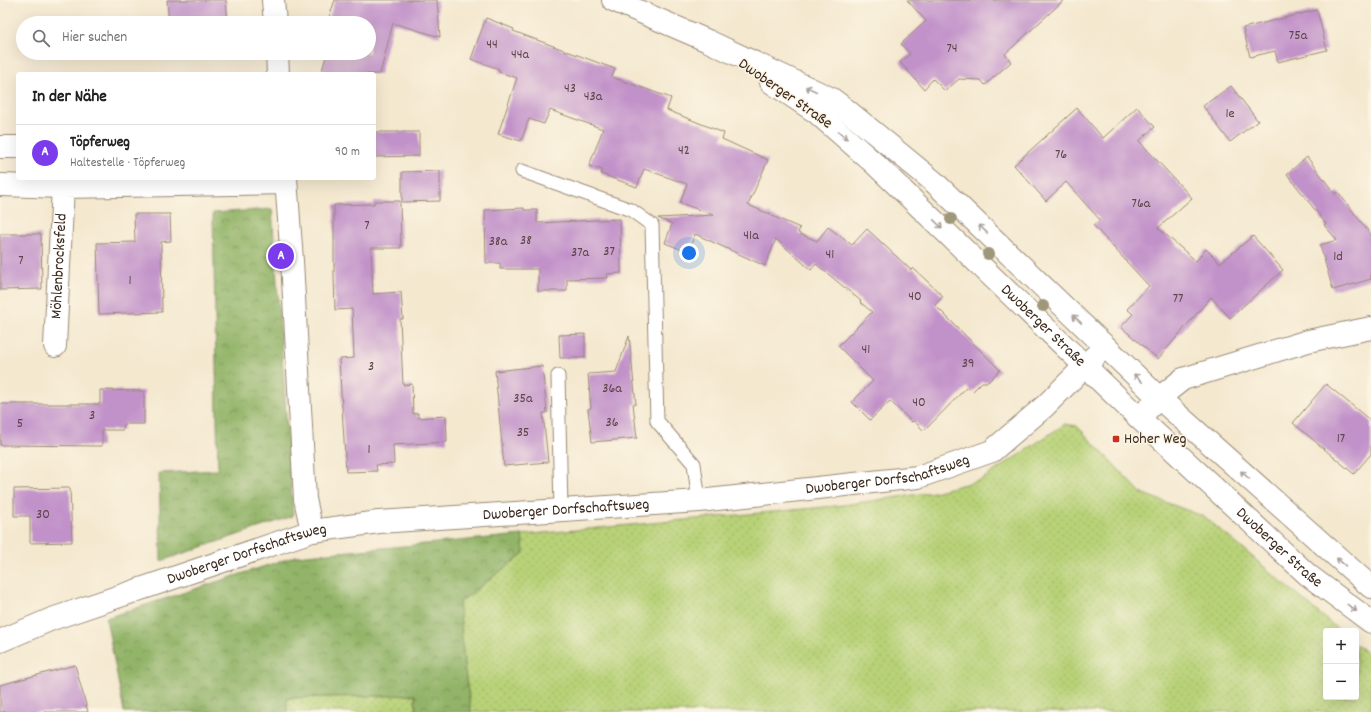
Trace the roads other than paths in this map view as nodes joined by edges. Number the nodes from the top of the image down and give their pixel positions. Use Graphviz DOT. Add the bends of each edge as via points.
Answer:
graph roads {
  1 [pos="273,0"];
  2 [pos="613,0"];
  3 [pos="274,16"];
  4 [pos="708,41"];
  5 [pos="277,60"];
  6 [pos="278,72"];
  7 [pos="0,147"];
  8 [pos="16,147"];
  9 [pos="522,171"];
  10 [pos="286,180"];
  11 [pos="79,184"];
  12 [pos="0,185"];
  13 [pos="1371,328"];
  14 [pos="55,346"];
  15 [pos="1105,346"];
  16 [pos="1085,366"];
  17 [pos="558,376"];
  18 [pos="1159,398"];
  19 [pos="1139,418"];
  20 [pos="699,501"];
  21 [pos="562,510"];
  22 [pos="312,531"];
  23 [pos="1371,587"];
  24 [pos="1371,622"];
  25 [pos="0,641"];
  1 -- 3 [label="street"];
  2 -- 4 [label="street, Dwoberger Straße"];
  15 -- 4 [label="street, Dwoberger Straße, one-way" via="933,181 844,108 832,99"];
  4 -- 16 [label="street, Dwoberger Straße, one-way" via="816,112 875,164"];
  5 -- 6 [label="street"];
  7 -- 8 [label="street"];
  9 -- 20 [label="lane" via="631,210 652,225 657,421 694,464"];
  10 -- 11 [label="street"];
  10 -- 22 [label="street" via="305,499"];
  11 -- 12 [label="street"];
  11 -- 14 [label="street, Möhlenbrocksfeld"];
  13 -- 18 [label="street" via="1308,341 1183,379"];
  15 -- 16 [label="street, Dwoberger Dorfschaftsweg"];
  18 -- 15 [label="street, Dwoberger Straße, one-way"];
  16 -- 19 [label="street, Dwoberger Straße"];
  16 -- 20 [label="street, Dwoberger Dorfschaftsweg" via="1045,406 992,451 970,459 918,477"];
  17 -- 21 [label="lane"];
  18 -- 19 [label="street"];
  23 -- 18 [label="street, Dwoberger Straße, one-way"];
  19 -- 24 [label="street, Dwoberger Straße, one-way" via="1308,576"];
  20 -- 21 [label="street, Dwoberger Dorfschaftsweg"];
  21 -- 22 [label="street, Dwoberger Dorfschaftsweg" via="379,522"];
  22 -- 25 [label="street, Dwoberger Dorfschaftsweg" via="52,620"];
}
